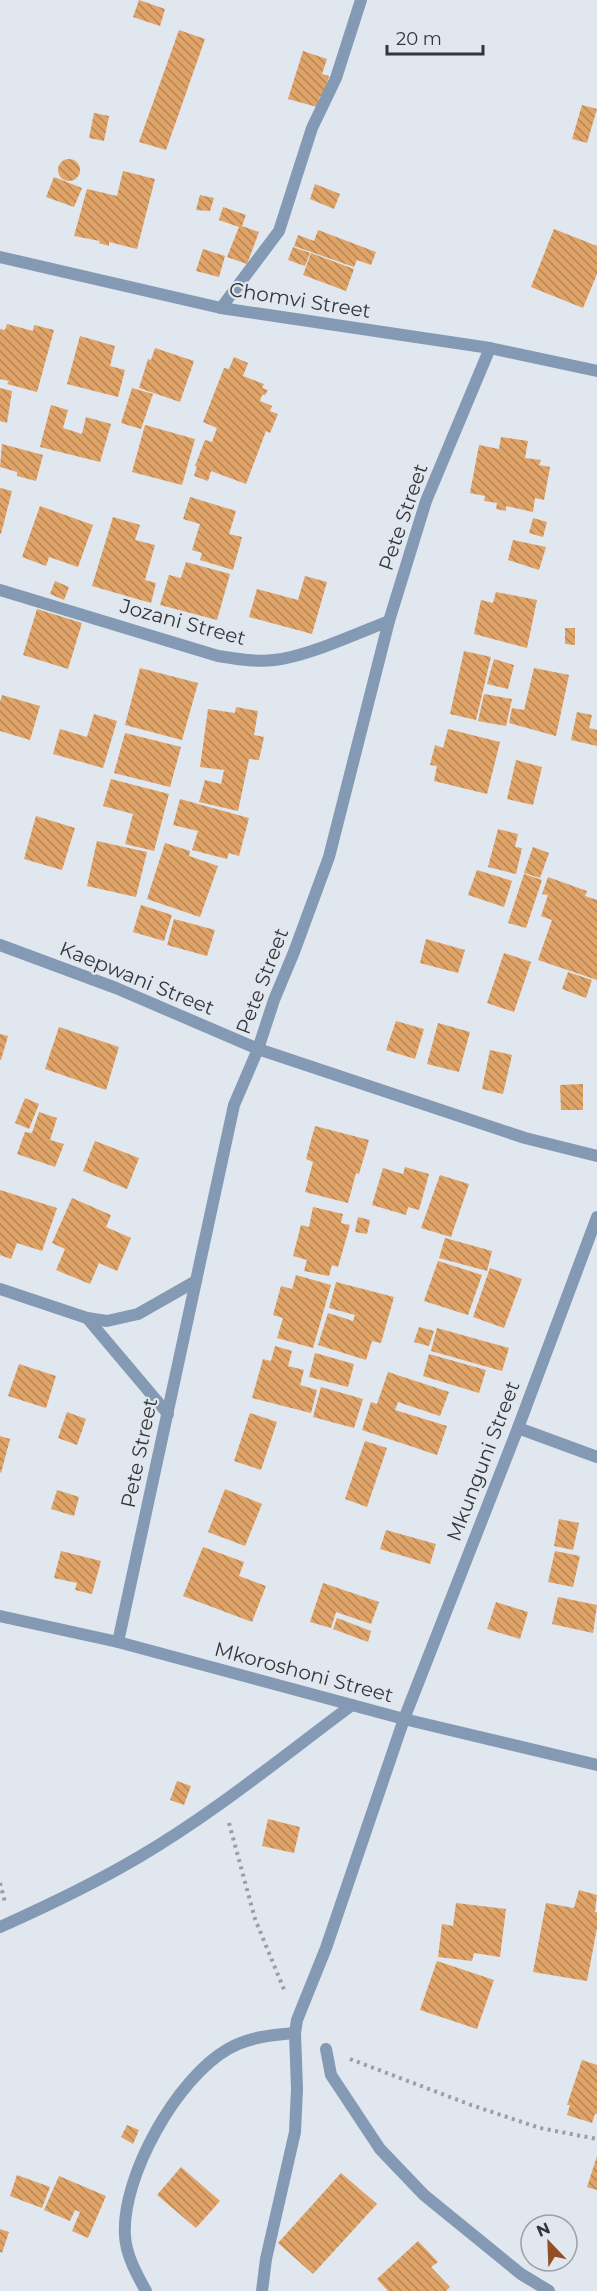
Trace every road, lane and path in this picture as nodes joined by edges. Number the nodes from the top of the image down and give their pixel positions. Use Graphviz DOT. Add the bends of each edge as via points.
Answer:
graph roads {
  1 [pos="361,0"];
  2 [pos="0,257"];
  3 [pos="221,308"];
  4 [pos="490,348"];
  5 [pos="597,371"];
  6 [pos="0,590"];
  7 [pos="389,621"];
  8 [pos="0,945"];
  9 [pos="258,1049"];
  10 [pos="597,1156"];
  11 [pos="597,1217"];
  12 [pos="196,1281"];
  13 [pos="0,1289"];
  14 [pos="87,1318"];
  15 [pos="168,1414"];
  16 [pos="518,1428"];
  17 [pos="597,1457"];
  18 [pos="0,1616"];
  19 [pos="118,1642"];
  20 [pos="352,1705"];
  21 [pos="404,1719"];
  22 [pos="597,1766"];
  23 [pos="223,1802"];
  24 [pos="0,1927"];
  25 [pos="296,2026"];
  26 [pos="326,2049"];
  27 [pos="597,2139"];
  28 [pos="146,2291"];
  29 [pos="262,2291"];
  30 [pos="549,2291"];
  1 -- 3 [label="street" via="336,78 312,128 279,231"];
  2 -- 3 [label="street, Chomvi Street"];
  3 -- 4 [label="street, Chomvi Street"];
  4 -- 5 [label="street, Chomvi Street"];
  4 -- 7 [label="street, Pete Street" via="426,501"];
  6 -- 7 [label="street, Jozani Street" via="218,656 247,660 276,660"];
  7 -- 9 [label="street, Pete Street" via="328,857"];
  8 -- 9 [label="street, Kaepwani Street" via="116,988"];
  9 -- 10 [label="street, Kaepwani Street" via="525,1138"];
  9 -- 12 [label="street, Pete Street" via="234,1106"];
  11 -- 16 [label="street, Mkunguni Street"];
  12 -- 14 [label="street" via="138,1314 107,1321"];
  12 -- 15 [label="street, Pete Street"];
  13 -- 14 [label="street"];
  14 -- 15 [label="street"];
  15 -- 19 [label="street, Pete Street"];
  16 -- 17 [label="street"];
  16 -- 21 [label="street, Mkunguni Street"];
  18 -- 19 [label="street, Mkoroshoni Street"];
  19 -- 20 [label="street, Mkoroshoni Street"];
  20 -- 21 [label="street, Mkoroshoni Street"];
  20 -- 23 [label="street"];
  21 -- 22 [label="street, Mkoroshoni Street"];
  21 -- 25 [label="street, Mkunguni Street"];
  23 -- 24 [label="street" via="138,1858"];
  23 -- 25 [label="path" via="255,1919"];
  25 -- 28 [label="street" via="229,2049 204,2067 178,2095 130,2187 125,2236 135,2271"];
  25 -- 29 [label="street" via="295,2132"];
  26 -- 27 [label="path" via="540,2128"];
  26 -- 30 [label="street" via="331,2076 380,2149 424,2195 521,2274"];
}
